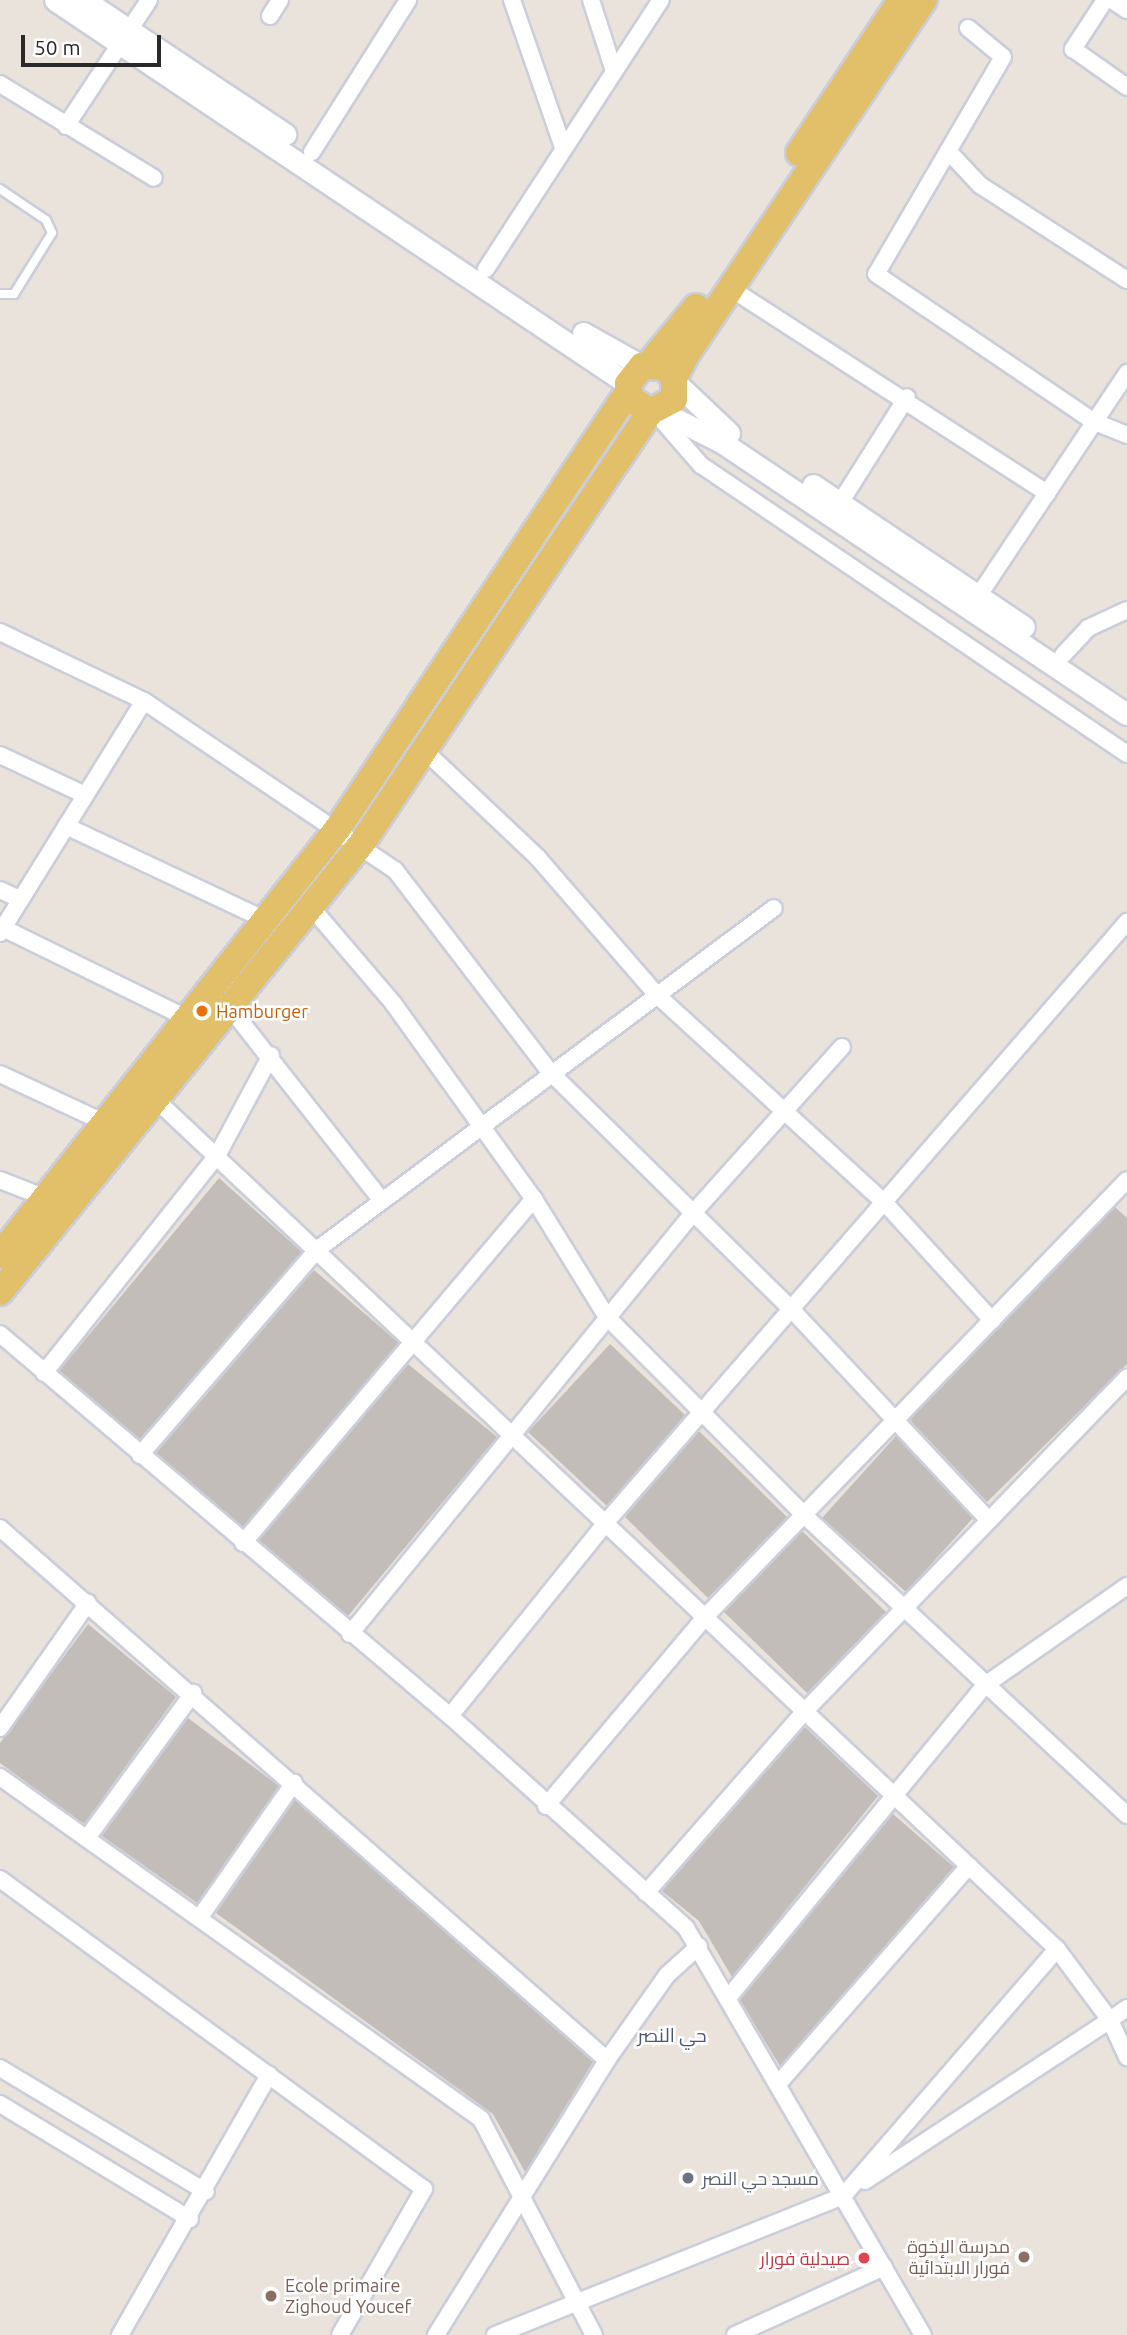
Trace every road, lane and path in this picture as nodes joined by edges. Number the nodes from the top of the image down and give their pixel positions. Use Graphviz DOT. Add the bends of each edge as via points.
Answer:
graph roads {
  1 [pos="54,0"];
  2 [pos="85,0"];
  3 [pos="149,0"];
  4 [pos="280,0"];
  5 [pos="408,0"];
  6 [pos="512,0"];
  7 [pos="591,0"];
  8 [pos="661,0"];
  9 [pos="901,0"];
  10 [pos="924,0"];
  11 [pos="1105,0"];
  12 [pos="1112,0"];
  13 [pos="1127,10"];
  14 [pos="270,16"];
  15 [pos="968,27"];
  16 [pos="126,36"];
  17 [pos="614,71"];
  18 [pos="0,83"];
  19 [pos="1127,87"];
  20 [pos="66,126"];
  21 [pos="563,147"];
  22 [pos="947,151"];
  23 [pos="312,152"];
  24 [pos="154,178"];
  25 [pos="0,189"];
  26 [pos="486,269"];
  27 [pos="1127,280"];
  28 [pos="730,288"];
  29 [pos="0,294"];
  30 [pos="1127,373"];
  31 [pos="637,377"];
  32 [pos="675,381"];
  33 [pos="907,397"];
  34 [pos="655,411"];
  35 [pos="1095,422"];
  36 [pos="1127,435"];
  37 [pos="1047,493"];
  38 [pos="840,503"];
  39 [pos="556,528"];
  40 [pos="979,595"];
  41 [pos="1127,611"];
  42 [pos="0,632"];
  43 [pos="1063,655"];
  44 [pos="1127,698"];
  45 [pos="144,701"];
  46 [pos="1127,714"];
  47 [pos="425,751"];
  48 [pos="1127,754"];
  49 [pos="0,755"];
  50 [pos="85,796"];
  51 [pos="66,826"];
  52 [pos="338,828"];
  53 [pos="362,843"];
  54 [pos="0,890"];
  55 [pos="20,900"];
  56 [pos="311,907"];
  57 [pos="774,908"];
  58 [pos="268,921"];
  59 [pos="1127,922"];
  60 [pos="1,930"];
  61 [pos="657,995"];
  62 [pos="231,1009"];
  63 [pos="190,1019"];
  64 [pos="842,1047"];
  65 [pos="271,1055"];
  66 [pos="551,1073"];
  67 [pos="0,1074"];
  68 [pos="137,1084"];
  69 [pos="158,1101"];
  70 [pos="782,1114"];
  71 [pos="107,1124"];
  72 [pos="480,1127"];
  73 [pos="218,1154"];
  74 [pos="0,1180"];
  75 [pos="1126,1184"];
  76 [pos="46,1198"];
  77 [pos="534,1199"];
  78 [pos="382,1201"];
  79 [pos="885,1203"];
  80 [pos="692,1213"];
  81 [pos="318,1249"];
  82 [pos="0,1255"];
  83 [pos="0,1292"];
  84 [pos="793,1311"];
  85 [pos="607,1317"];
  86 [pos="992,1320"];
  87 [pos="0,1335"];
  88 [pos="413,1340"];
  89 [pos="44,1373"];
  90 [pos="1127,1378"];
  91 [pos="702,1413"];
  92 [pos="894,1422"];
  93 [pos="512,1434"];
  94 [pos="140,1455"];
  95 [pos="804,1515"];
  96 [pos="986,1517"];
  97 [pos="608,1520"];
  98 [pos="0,1528"];
  99 [pos="243,1543"];
  100 [pos="1127,1586"];
  101 [pos="88,1603"];
  102 [pos="901,1608"];
  103 [pos="705,1618"];
  104 [pos="350,1634"];
  105 [pos="985,1685"];
  106 [pos="193,1693"];
  107 [pos="804,1712"];
  108 [pos="450,1716"];
  109 [pos="0,1728"];
  110 [pos="0,1777"];
  111 [pos="294,1783"];
  112 [pos="892,1794"];
  113 [pos="546,1806"];
  114 [pos="1127,1815"];
  115 [pos="87,1838"];
  116 [pos="969,1866"];
  117 [pos="0,1879"];
  118 [pos="646,1893"];
  119 [pos="200,1917"];
  120 [pos="699,1946"];
  121 [pos="1057,1949"];
  122 [pos="728,1998"];
  123 [pos="1127,2008"];
  124 [pos="1110,2020"];
  125 [pos="1127,2057"];
  126 [pos="607,2060"];
  127 [pos="0,2068"];
  128 [pos="269,2075"];
  129 [pos="778,2084"];
  130 [pos="0,2104"];
  131 [pos="206,2192"];
  132 [pos="842,2196"];
  133 [pos="522,2199"];
  134 [pos="190,2219"];
  135 [pos="884,2267"];
  136 [pos="577,2302"];
  137 [pos="120,2335"];
  138 [pos="340,2335"];
  139 [pos="436,2335"];
  140 [pos="495,2335"];
  141 [pos="593,2335"];
  142 [pos="735,2335"];
  143 [pos="923,2335"];
  1 -- 16 [label="street"];
  2 -- 16 [label="street"];
  3 -- 16 [label="street"];
  4 -- 14 [label="street"];
  5 -- 23 [label="street"];
  6 -- 21 [label="street"];
  7 -- 17 [label="street"];
  8 -- 17 [label="street"];
  9 -- 31 [label="main road" via="679,333"];
  10 -- 28 [label="main road"];
  11 -- 19 [label="street" via="1073,49"];
  12 -- 13 [label="street"];
  15 -- 22 [label="street" via="1003,57"];
  16 -- 20 [label="street"];
  16 -- 23 [label="street"];
  16 -- 31 [label="street"];
  17 -- 21 [label="street"];
  18 -- 20 [label="street"];
  20 -- 24 [label="street"];
  21 -- 26 [label="street"];
  22 -- 27 [label="street" via="980,185"];
  22 -- 35 [label="street" via="876,274"];
  23 -- 26 [label="street"];
  25 -- 29 [label="lane" via="46,220 52,233 13,294"];
  26 -- 31 [label="street"];
  28 -- 32 [label="main road"];
  28 -- 33 [label="street"];
  30 -- 35 [label="street"];
  31 -- 32 [label="main road" via="664,367"];
  31 -- 34 [label="main road" via="636,406"];
  31 -- 39 [label="main road"];
  32 -- 34 [label="main road" via="674,399"];
  32 -- 38 [label="street" via="711,420"];
  33 -- 37 [label="street"];
  33 -- 38 [label="street"];
  34 -- 39 [label="main road"];
  34 -- 46 [label="street" via="723,443"];
  34 -- 48 [label="street" via="701,465"];
  35 -- 36 [label="street"];
  35 -- 37 [label="street"];
  37 -- 40 [label="street"];
  38 -- 40 [label="street"];
  39 -- 47 [label="main road"];
  39 -- 52 [label="main road"];
  40 -- 43 [label="street"];
  41 -- 43 [label="street" via="1088,628"];
  42 -- 45 [label="street"];
  43 -- 44 [label="street"];
  45 -- 50 [label="street"];
  45 -- 52 [label="street"];
  47 -- 53 [label="main road"];
  47 -- 61 [label="street" via="538,858"];
  49 -- 50 [label="street"];
  50 -- 51 [label="street"];
  51 -- 55 [label="street"];
  51 -- 58 [label="street"];
  52 -- 53 [label="street"];
  52 -- 58 [label="main road"];
  53 -- 56 [label="main road"];
  53 -- 66 [label="street" via="395,870"];
  54 -- 55 [label="street"];
  55 -- 60 [label="street"];
  56 -- 62 [label="main road"];
  56 -- 72 [label="street" via="393,1003"];
  57 -- 61 [label="street"];
  58 -- 63 [label="main road"];
  59 -- 79 [label="street"];
  60 -- 63 [label="street"];
  61 -- 66 [label="street"];
  61 -- 70 [label="street"];
  62 -- 65 [label="street"];
  62 -- 69 [label="main road"];
  63 -- 68 [label="main road"];
  64 -- 70 [label="street"];
  65 -- 73 [label="street"];
  65 -- 78 [label="street"];
  66 -- 72 [label="street"];
  66 -- 80 [label="street"];
  67 -- 71 [label="street"];
  68 -- 69 [label="street"];
  68 -- 71 [label="main road"];
  69 -- 73 [label="street"];
  69 -- 83 [label="main road"];
  70 -- 79 [label="street"];
  70 -- 80 [label="street"];
  71 -- 76 [label="main road"];
  72 -- 77 [label="street"];
  72 -- 78 [label="street"];
  73 -- 81 [label="street"];
  73 -- 89 [label="street"];
  74 -- 76 [label="street"];
  75 -- 86 [label="street"];
  76 -- 82 [label="main road"];
  77 -- 85 [label="street"];
  77 -- 88 [label="street"];
  78 -- 81 [label="street"];
  79 -- 84 [label="street"];
  79 -- 86 [label="street"];
  80 -- 84 [label="street"];
  80 -- 85 [label="street"];
  81 -- 88 [label="street"];
  81 -- 94 [label="street"];
  84 -- 91 [label="street"];
  84 -- 92 [label="street"];
  85 -- 91 [label="street"];
  85 -- 93 [label="street"];
  86 -- 92 [label="street"];
  87 -- 89 [label="street"];
  88 -- 93 [label="street"];
  88 -- 99 [label="street"];
  89 -- 94 [label="street"];
  90 -- 96 [label="street"];
  91 -- 95 [label="street"];
  91 -- 97 [label="street"];
  92 -- 95 [label="street"];
  92 -- 96 [label="street"];
  93 -- 97 [label="street"];
  93 -- 104 [label="street"];
  94 -- 99 [label="street"];
  95 -- 102 [label="street"];
  95 -- 103 [label="street"];
  96 -- 102 [label="street"];
  97 -- 103 [label="street"];
  97 -- 108 [label="street"];
  98 -- 101 [label="street"];
  99 -- 104 [label="street"];
  100 -- 105 [label="street"];
  101 -- 106 [label="street"];
  101 -- 109 [label="street"];
  102 -- 105 [label="street"];
  102 -- 107 [label="street"];
  103 -- 107 [label="street"];
  103 -- 113 [label="street"];
  104 -- 108 [label="street"];
  105 -- 112 [label="street"];
  105 -- 114 [label="street"];
  106 -- 111 [label="street"];
  106 -- 115 [label="street"];
  107 -- 112 [label="street"];
  107 -- 118 [label="street"];
  108 -- 113 [label="street"];
  110 -- 115 [label="street"];
  111 -- 119 [label="street"];
  111 -- 126 [label="street"];
  112 -- 116 [label="street"];
  112 -- 122 [label="street"];
  113 -- 118 [label="street"];
  115 -- 119 [label="street"];
  116 -- 121 [label="street"];
  116 -- 129 [label="street"];
  117 -- 128 [label="street"];
  118 -- 120 [label="street"];
  119 -- 133 [label="street" via="481,2119"];
  120 -- 122 [label="street"];
  120 -- 126 [label="street" via="667,1975"];
  121 -- 124 [label="street"];
  121 -- 132 [label="street"];
  122 -- 129 [label="street"];
  123 -- 124 [label="street"];
  124 -- 125 [label="street"];
  124 -- 132 [label="street"];
  126 -- 133 [label="street"];
  127 -- 131 [label="street"];
  128 -- 131 [label="street"];
  128 -- 138 [label="street" via="424,2189"];
  129 -- 132 [label="street"];
  130 -- 134 [label="street"];
  131 -- 134 [label="street"];
  132 -- 135 [label="street"];
  132 -- 136 [label="street"];
  133 -- 136 [label="street"];
  133 -- 139 [label="street"];
  134 -- 137 [label="street"];
  135 -- 142 [label="street"];
  135 -- 143 [label="street"];
  136 -- 140 [label="street"];
  136 -- 141 [label="street"];
}
